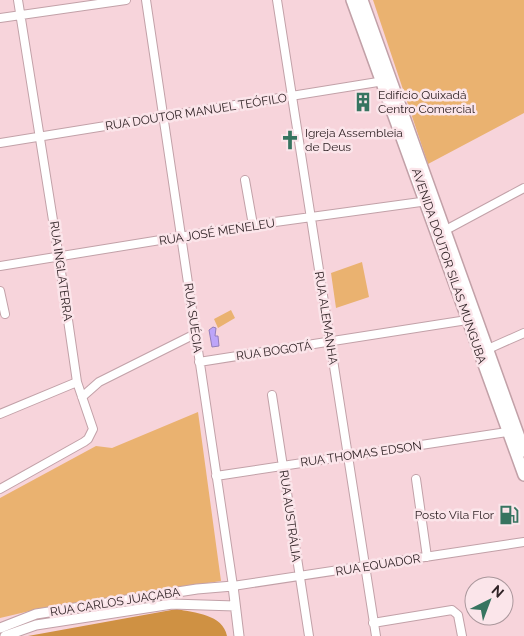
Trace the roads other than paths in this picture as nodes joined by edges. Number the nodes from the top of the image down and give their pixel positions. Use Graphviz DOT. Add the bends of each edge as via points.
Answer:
graph roads {
  1 [pos="18,0"];
  2 [pos="126,0"];
  3 [pos="146,0"];
  4 [pos="277,0"];
  5 [pos="352,0"];
  6 [pos="362,0"];
  7 [pos="20,15"];
  8 [pos="0,18"];
  9 [pos="387,80"];
  10 [pos="293,96"];
  11 [pos="164,118"];
  12 [pos="40,136"];
  13 [pos="0,143"];
  14 [pos="245,180"];
  15 [pos="524,188"];
  16 [pos="430,200"];
  17 [pos="310,217"];
  18 [pos="253,225"];
  19 [pos="442,232"];
  20 [pos="181,238"];
  21 [pos="59,258"];
  22 [pos="0,266"];
  23 [pos="0,291"];
  24 [pos="4,314"];
  25 [pos="467,320"];
  26 [pos="197,333"];
  27 [pos="524,333"];
  28 [pos="330,343"];
  29 [pos="488,349"];
  30 [pos="200,362"];
  31 [pos="77,382"];
  32 [pos="272,395"];
  33 [pos="82,397"];
  34 [pos="0,414"];
  35 [pos="516,431"];
  36 [pos="524,451"];
  37 [pos="348,457"];
  38 [pos="283,466"];
  39 [pos="216,476"];
  40 [pos="524,476"];
  41 [pos="416,479"];
  42 [pos="0,489"];
  43 [pos="524,542"];
  44 [pos="427,557"];
  45 [pos="365,567"];
  46 [pos="298,577"];
  47 [pos="233,586"];
  48 [pos="207,588"];
  49 [pos="210,604"];
  50 [pos="235,606"];
  51 [pos="373,623"];
  52 [pos="0,628"];
  53 [pos="5,636"];
  54 [pos="239,636"];
  55 [pos="309,636"];
  56 [pos="376,636"];
  57 [pos="462,636"];
  1 -- 7 [label="street, RUA INGLATERRA"];
  2 -- 7 [label="street"];
  3 -- 11 [label="street, RUA SUÉCIA"];
  4 -- 10 [label="street, RUA ALEMANHA"];
  5 -- 9 [label="main road, AVENIDA DOUTOR SILAS MUNGUBA"];
  6 -- 9 [label="main road, AVENIDA DOUTOR SILAS MUNGUBA"];
  7 -- 8 [label="street"];
  7 -- 12 [label="street, RUA INGLATERRA"];
  9 -- 10 [label="street, RUA DOUTOR MANUEL TEÓFILO"];
  9 -- 16 [label="main road, AVENIDA DOUTOR SILAS MUNGUBA"];
  10 -- 11 [label="street, RUA DOUTOR MANUEL TEÓFILO"];
  10 -- 17 [label="street, RUA ALEMANHA"];
  11 -- 12 [label="street, RUA DOUTOR MANUEL TEÓFILO"];
  11 -- 20 [label="street, RUA SUÉCIA"];
  12 -- 13 [label="street, RUA DOUTOR MANUEL TEÓFILO"];
  12 -- 21 [label="street, RUA INGLATERRA"];
  14 -- 18 [label="street"];
  15 -- 19 [label="street"];
  16 -- 17 [label="street, RUA JOSÉ MENELEU"];
  16 -- 19 [label="main road, AVENIDA DOUTOR SILAS MUNGUBA"];
  17 -- 18 [label="street, RUA JOSÉ MENELEU"];
  17 -- 28 [label="street, RUA ALEMANHA"];
  18 -- 20 [label="street, RUA JOSÉ MENELEU"];
  19 -- 25 [label="main road, AVENIDA DOUTOR SILAS MUNGUBA"];
  19 -- 29 [label="main road, AVENIDA DOUTOR SILAS MUNGUBA"];
  20 -- 21 [label="street, RUA JOSÉ MENELEU"];
  20 -- 26 [label="street, RUA SUÉCIA"];
  21 -- 22 [label="street, RUA JOSÉ MENELEU"];
  21 -- 31 [label="street, RUA INGLATERRA"];
  23 -- 24 [label="street"];
  25 -- 28 [label="street, RUA BOGOTÁ"];
  25 -- 35 [label="main road, AVENIDA DOUTOR SILAS MUNGUBA"];
  26 -- 30 [label="street, RUA SUÉCIA"];
  26 -- 33 [label="street" via="98,382"];
  27 -- 29 [label="street"];
  28 -- 30 [label="street, RUA BOGOTÁ"];
  28 -- 37 [label="street, RUA ALEMANHA"];
  29 -- 35 [label="main road, AVENIDA DOUTOR SILAS MUNGUBA"];
  30 -- 39 [label="street, RUA SUÉCIA"];
  31 -- 33 [label="street, RUA INGLATERRA"];
  31 -- 34 [label="street"];
  32 -- 38 [label="street, RUA AUSTRÁLIA"];
  33 -- 42 [label="street, RUA INGLATERRA" via="93,428 88,439"];
  35 -- 36 [label="main road, AVENIDA DOUTOR SILAS MUNGUBA"];
  35 -- 37 [label="street, RUA THOMAS EDSON"];
  35 -- 40 [label="main road, AVENIDA DOUTOR SILAS MUNGUBA"];
  37 -- 38 [label="street, RUA THOMAS EDSON"];
  37 -- 45 [label="street, RUA ALEMANHA"];
  38 -- 39 [label="street, RUA THOMAS EDSON"];
  38 -- 46 [label="street, RUA AUSTRÁLIA"];
  39 -- 47 [label="street, RUA SUÉCIA"];
  41 -- 44 [label="street"];
  43 -- 44 [label="street, RUA EQUADOR"];
  44 -- 45 [label="street, RUA EQUADOR"];
  45 -- 46 [label="street, RUA EQUADOR"];
  45 -- 51 [label="street, RUA ALEMANHA"];
  46 -- 47 [label="street, RUA EQUADOR"];
  46 -- 55 [label="street, RUA AUSTRÁLIA"];
  47 -- 48 [label="street, RUA CARLOS JUAÇABA"];
  47 -- 50 [label="street, RUA SUÉCIA"];
  48 -- 49 [label="street" via="215,590 218,595 215,603"];
  48 -- 52 [label="street, RUA CARLOS JUAÇABA" via="36,614"];
  49 -- 50 [label="street, RUA CARLOS JUAÇABA"];
  49 -- 53 [label="street, RUA CARLOS JUAÇABA" via="150,607 36,625"];
  50 -- 54 [label="street, RUA SUÉCIA"];
  51 -- 56 [label="street, RUA ALEMANHA"];
  51 -- 57 [label="street" via="452,610 458,615"];
}
